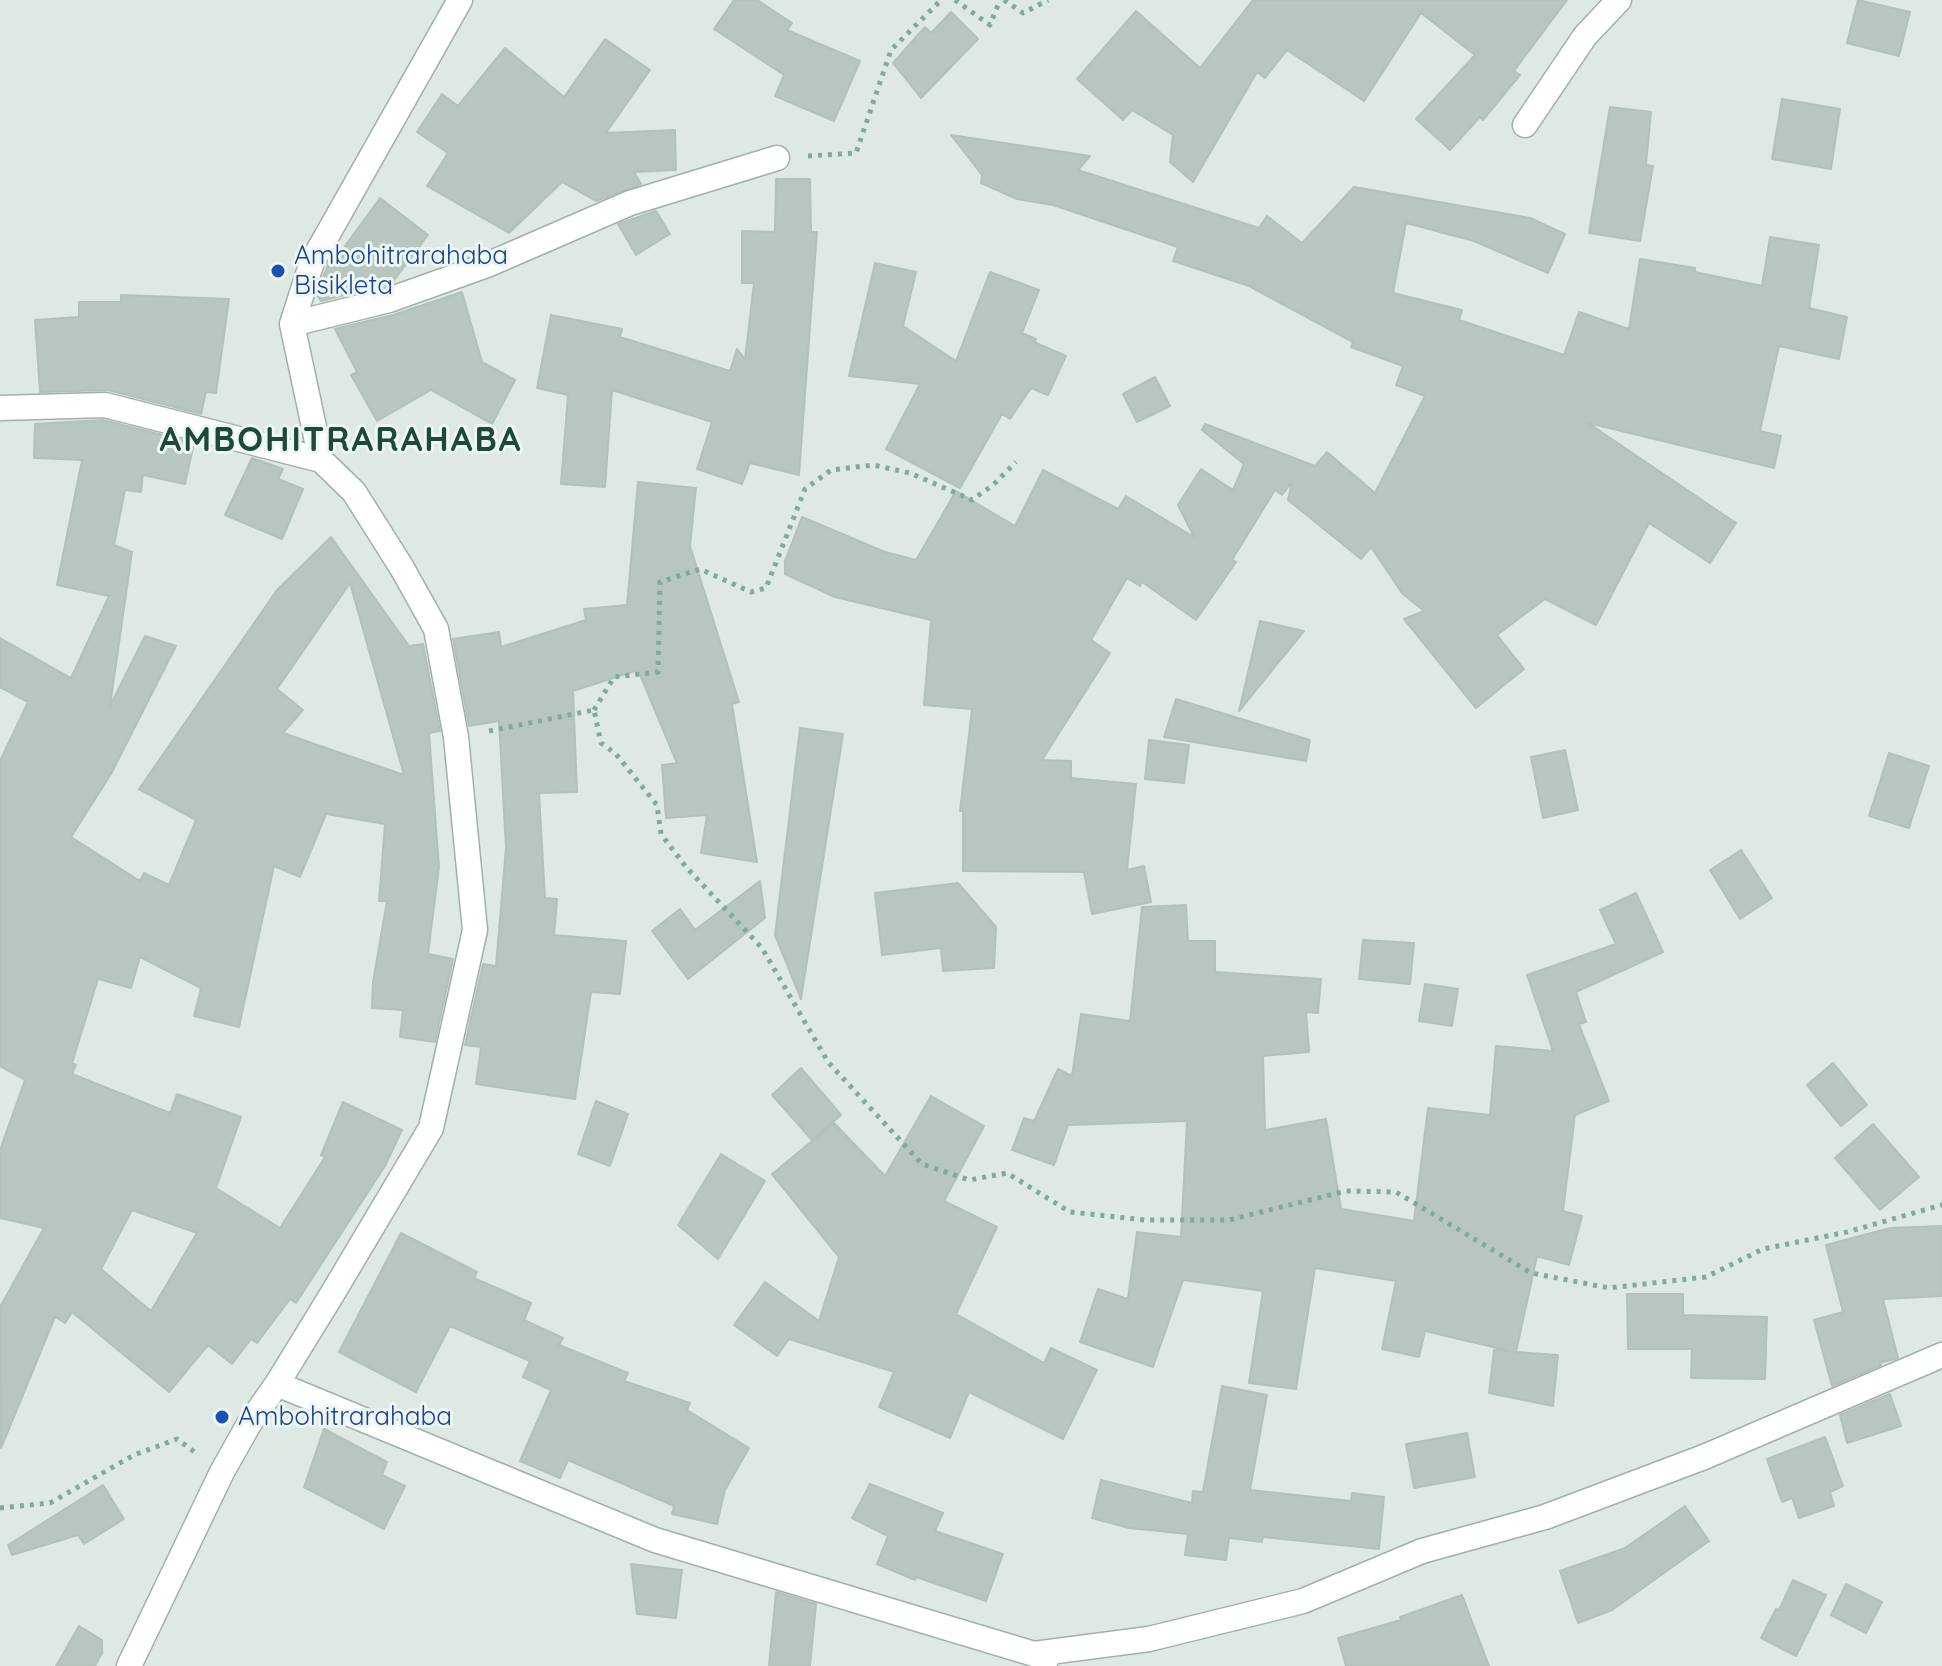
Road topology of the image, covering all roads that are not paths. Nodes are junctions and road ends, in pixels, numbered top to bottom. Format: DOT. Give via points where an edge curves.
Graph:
graph roads {
  1 [pos="460,0"];
  2 [pos="1619,0"];
  3 [pos="1525,125"];
  4 [pos="777,158"];
  5 [pos="292,324"];
  6 [pos="0,408"];
  7 [pos="321,460"];
  8 [pos="1942,1355"];
  9 [pos="277,1384"];
  10 [pos="1034,1654"];
  11 [pos="129,1666"];
  12 [pos="1058,1666"];
  1 -- 5 [label="street" via="312,262"];
  2 -- 3 [label="street" via="1585,36"];
  4 -- 5 [label="street" via="630,203 487,265 389,300"];
  5 -- 7 [label="street"];
  6 -- 7 [label="street" via="105,405"];
  7 -- 9 [label="street" via="354,492 436,629 456,737 475,930 431,1128"];
  8 -- 10 [label="street" via="1704,1457 1545,1517 1422,1551 1303,1601 1149,1639"];
  9 -- 10 [label="street" via="655,1540"];
  9 -- 11 [label="street" via="222,1472"];
  10 -- 12 [label="street"];
}
